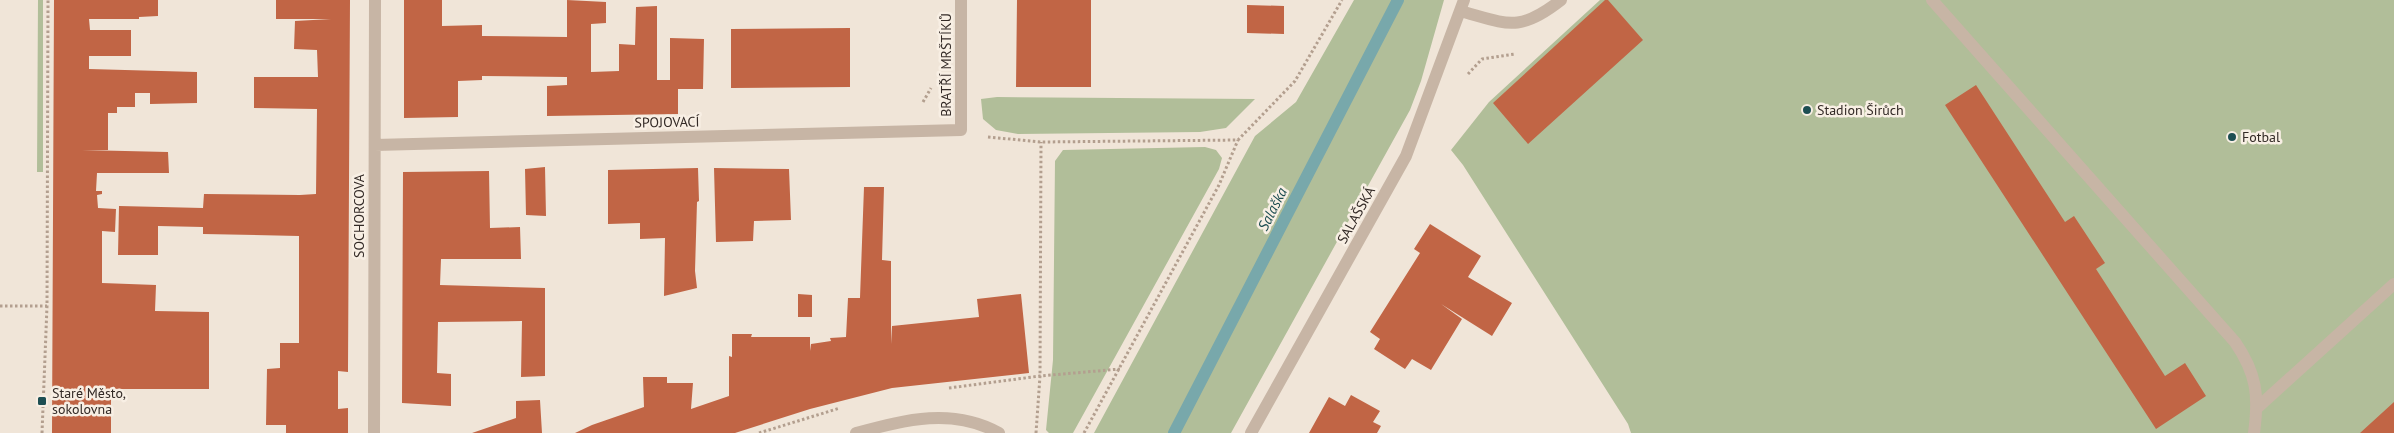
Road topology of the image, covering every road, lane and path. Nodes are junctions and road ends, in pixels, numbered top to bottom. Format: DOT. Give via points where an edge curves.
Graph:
graph roads {
  1 [pos="48,0"];
  2 [pos="375,0"];
  3 [pos="961,0"];
  4 [pos="1342,0"];
  5 [pos="1561,0"];
  6 [pos="1932,0"];
  7 [pos="1462,5"];
  8 [pos="932,86"];
  9 [pos="918,105"];
  10 [pos="961,130"];
  11 [pos="1238,140"];
  12 [pos="1041,142"];
  13 [pos="374,145"];
  14 [pos="2394,284"];
  15 [pos="0,306"];
  16 [pos="48,306"];
  17 [pos="1120,369"];
  18 [pos="1040,376"];
  19 [pos="2257,408"];
  20 [pos="42,433"];
  21 [pos="374,433"];
  22 [pos="856,433"];
  23 [pos="999,433"];
  24 [pos="1036,433"];
  25 [pos="1084,433"];
  26 [pos="1251,433"];
  27 [pos="2254,433"];
  1 -- 16 [label="path"];
  2 -- 13 [label="street, SOCHORCOVA"];
  3 -- 10 [label="street, BRATŘÍ MRŠTÍKŮ"];
  4 -- 11 [label="path" via="1295,81"];
  5 -- 7 [label="street" via="1528,22 1514,23 1496,20"];
  6 -- 19 [label="street" via="2225,328 2248,361 2256,384"];
  7 -- 26 [label="street, SALAŠSKÁ" via="1406,156"];
  8 -- 9 [label="path" via="925,101"];
  10 -- 12 [label="path" via="998,139"];
  10 -- 13 [label="street, SPOJOVACÍ"];
  11 -- 12 [label="path"];
  11 -- 17 [label="path" via="1219,185"];
  12 -- 18 [label="path"];
  13 -- 21 [label="street, SOCHORCOVA"];
  14 -- 19 [label="street"];
  15 -- 16 [label="path"];
  16 -- 20 [label="path"];
  17 -- 18 [label="path"];
  17 -- 25 [label="path"];
  18 -- 24 [label="path"];
  19 -- 27 [label="street"];
  22 -- 23 [label="street" via="929,417 977,422"];
}
